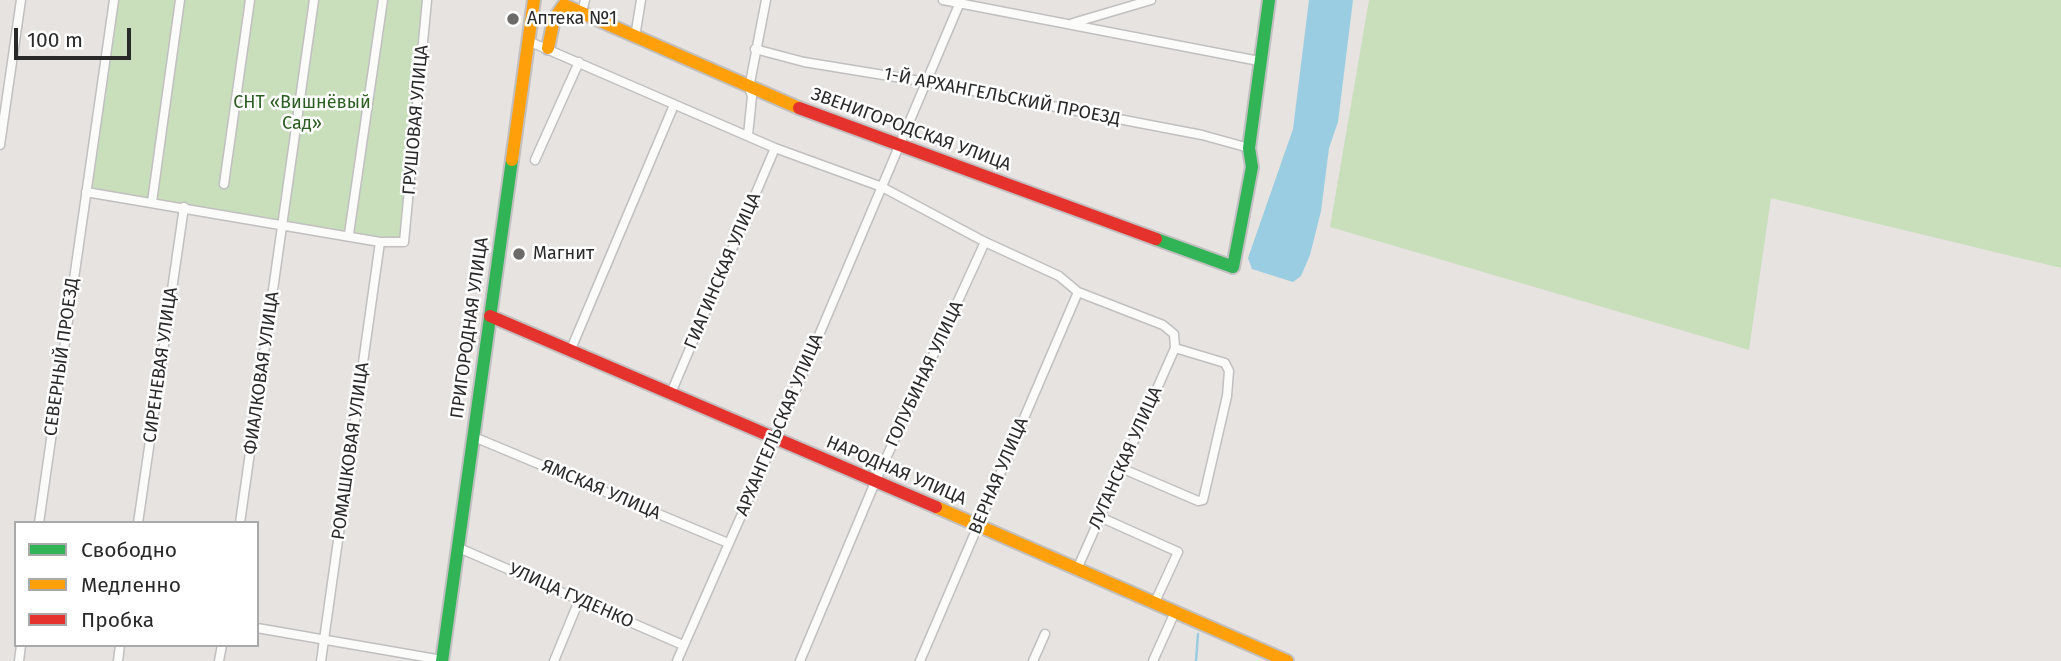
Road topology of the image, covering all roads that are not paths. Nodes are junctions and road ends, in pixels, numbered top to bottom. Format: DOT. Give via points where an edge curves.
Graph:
graph roads {
  1 [pos="21,0"];
  2 [pos="114,0"];
  3 [pos="180,0"];
  4 [pos="250,0"];
  5 [pos="314,0"];
  6 [pos="383,0"];
  7 [pos="428,0"];
  8 [pos="534,0"];
  9 [pos="642,0"];
  10 [pos="766,0"];
  11 [pos="943,0"];
  12 [pos="1150,0"];
  13 [pos="1269,0"];
  14 [pos="960,1"];
  15 [pos="583,6"];
  16 [pos="1069,24"];
  17 [pos="635,37"];
  18 [pos="528,41"];
  19 [pos="548,48"];
  20 [pos="755,49"];
  21 [pos="1259,61"];
  22 [pos="579,62"];
  23 [pos="926,82"];
  24 [pos="749,88"];
  25 [pos="674,105"];
  26 [pos="748,135"];
  27 [pos="0,145"];
  28 [pos="901,145"];
  29 [pos="775,148"];
  30 [pos="1249,148"];
  31 [pos="535,160"];
  32 [pos="224,184"];
  33 [pos="882,187"];
  34 [pos="86,192"];
  35 [pos="152,202"];
  36 [pos="184,207"];
  37 [pos="283,224"];
  38 [pos="349,234"];
  39 [pos="380,242"];
  40 [pos="985,242"];
  41 [pos="1078,292"];
  42 [pos="490,316"];
  43 [pos="1175,348"];
  44 [pos="571,349"];
  45 [pos="670,393"];
  46 [pos="474,437"];
  47 [pos="775,439"];
  48 [pos="1121,468"];
  49 [pos="876,480"];
  50 [pos="1100,517"];
  51 [pos="39,521"];
  52 [pos="138,521"];
  53 [pos="240,521"];
  54 [pos="979,525"];
  55 [pos="728,543"];
  56 [pos="459,548"];
  57 [pos="1079,568"];
  58 [pos="580,598"];
  59 [pos="1155,602"];
  60 [pos="1175,612"];
  61 [pos="259,628"];
  62 [pos="1045,634"];
  63 [pos="324,640"];
  64 [pos="683,645"];
  65 [pos="679,660"];
  66 [pos="321,661"];
  67 [pos="442,661"];
  68 [pos="554,661"];
  69 [pos="800,661"];
  70 [pos="920,661"];
  71 [pos="1032,661"];
  72 [pos="1153,661"];
  73 [pos="1287,661"];
  1 -- 27 [label="street"];
  2 -- 34 [label="street, СЕВЕРНЫЙ ПРОЕЗД"];
  3 -- 35 [label="street"];
  4 -- 32 [label="street"];
  5 -- 37 [label="street, ФИАЛКОВАЯ УЛИЦА"];
  6 -- 38 [label="street"];
  7 -- 39 [label="street, ГРУШОВАЯ УЛИЦА" via="405,240"];
  8 -- 18 [label="street, ПРИГОРОДНАЯ УЛИЦА"];
  9 -- 17 [label="street"];
  10 -- 20 [label="street"];
  11 -- 14 [label="street"];
  12 -- 16 [label="street"];
  13 -- 21 [label="street"];
  14 -- 16 [label="street"];
  14 -- 23 [label="street"];
  15 -- 17 [label="street, ЗВЕНИГОРОДСКАЯ УЛИЦА"];
  15 -- 19 [label="street" via="564,5 554,19"];
  16 -- 21 [label="street"];
  17 -- 24 [label="street, ЗВЕНИГОРОДСКАЯ УЛИЦА"];
  18 -- 19 [label="street"];
  18 -- 42 [label="street, ПРИГОРОДНАЯ УЛИЦА"];
  19 -- 22 [label="street"];
  20 -- 23 [label="street, 1-Й АРХАНГЕЛЬСКИЙ ПРОЕЗД"];
  20 -- 24 [label="street"];
  21 -- 30 [label="street"];
  22 -- 25 [label="street"];
  22 -- 31 [label="street"];
  23 -- 28 [label="street"];
  23 -- 30 [label="street, 1-Й АРХАНГЕЛЬСКИЙ ПРОЕЗД"];
  24 -- 26 [label="street"];
  24 -- 28 [label="street, ЗВЕНИГОРОДСКАЯ УЛИЦА"];
  25 -- 26 [label="street"];
  25 -- 44 [label="street"];
  26 -- 29 [label="street"];
  28 -- 30 [label="street, ЗВЕНИГОРОДСКАЯ УЛИЦА" via="1233,267 1252,167"];
  28 -- 33 [label="street, АРХАНГЕЛЬСКАЯ УЛИЦА"];
  29 -- 33 [label="street"];
  29 -- 45 [label="street, ГИАГИНСКАЯ УЛИЦА"];
  33 -- 40 [label="street"];
  33 -- 47 [label="street, АРХАНГЕЛЬСКАЯ УЛИЦА"];
  34 -- 35 [label="street"];
  34 -- 51 [label="street, СЕВЕРНЫЙ ПРОЕЗД"];
  35 -- 36 [label="street"];
  36 -- 37 [label="street"];
  36 -- 52 [label="street, СИРЕНЕВАЯ УЛИЦА"];
  37 -- 38 [label="street"];
  37 -- 53 [label="street, ФИАЛКОВАЯ УЛИЦА"];
  38 -- 39 [label="street"];
  39 -- 63 [label="street, РОМАШКОВАЯ УЛИЦА"];
  40 -- 41 [label="street" via="1059,276"];
  40 -- 49 [label="street, ГОЛУБИНАЯ УЛИЦА"];
  41 -- 43 [label="street" via="1163,325 1174,334"];
  41 -- 54 [label="street, ВЕРНАЯ УЛИЦА"];
  42 -- 44 [label="street, НАРОДНАЯ УЛИЦА"];
  42 -- 46 [label="street, ПРИГОРОДНАЯ УЛИЦА"];
  43 -- 48 [label="street, ЛУГАНСКАЯ УЛИЦА"];
  43 -- 48 [label="street" via="1225,363 1229,371 1203,500"];
  44 -- 45 [label="street, НАРОДНАЯ УЛИЦА"];
  45 -- 47 [label="street, НАРОДНАЯ УЛИЦА"];
  46 -- 55 [label="street, ЯМСКАЯ УЛИЦА"];
  46 -- 56 [label="street, ПРИГОРОДНАЯ УЛИЦА"];
  47 -- 49 [label="street, НАРОДНАЯ УЛИЦА"];
  47 -- 55 [label="street, АРХАНГЕЛЬСКАЯ УЛИЦА"];
  48 -- 50 [label="street, ЛУГАНСКАЯ УЛИЦА"];
  49 -- 54 [label="street, НАРОДНАЯ УЛИЦА"];
  49 -- 69 [label="street, ГОЛУБИНАЯ УЛИЦА"];
  50 -- 57 [label="street, ЛУГАНСКАЯ УЛИЦА"];
  50 -- 59 [label="street" via="1176,548 1179,556"];
  54 -- 57 [label="street, НАРОДНАЯ УЛИЦА"];
  54 -- 70 [label="street, ВЕРНАЯ УЛИЦА"];
  55 -- 64 [label="street, АРХАНГЕЛЬСКАЯ УЛИЦА"];
  56 -- 58 [label="street, УЛИЦА ГУДЕНКО"];
  56 -- 67 [label="street, ПРИГОРОДНАЯ УЛИЦА"];
  57 -- 59 [label="street, НАРОДНАЯ УЛИЦА"];
  58 -- 64 [label="street, УЛИЦА ГУДЕНКО"];
  58 -- 68 [label="street"];
  59 -- 60 [label="street, НАРОДНАЯ УЛИЦА"];
  60 -- 72 [label="street"];
  60 -- 73 [label="street, НАРОДНАЯ УЛИЦА"];
  61 -- 63 [label="street"];
  62 -- 71 [label="street"];
  63 -- 66 [label="street, РОМАШКОВАЯ УЛИЦА"];
  63 -- 67 [label="street"];
  64 -- 65 [label="street, АРХАНГЕЛЬСКАЯ УЛИЦА"];
}
